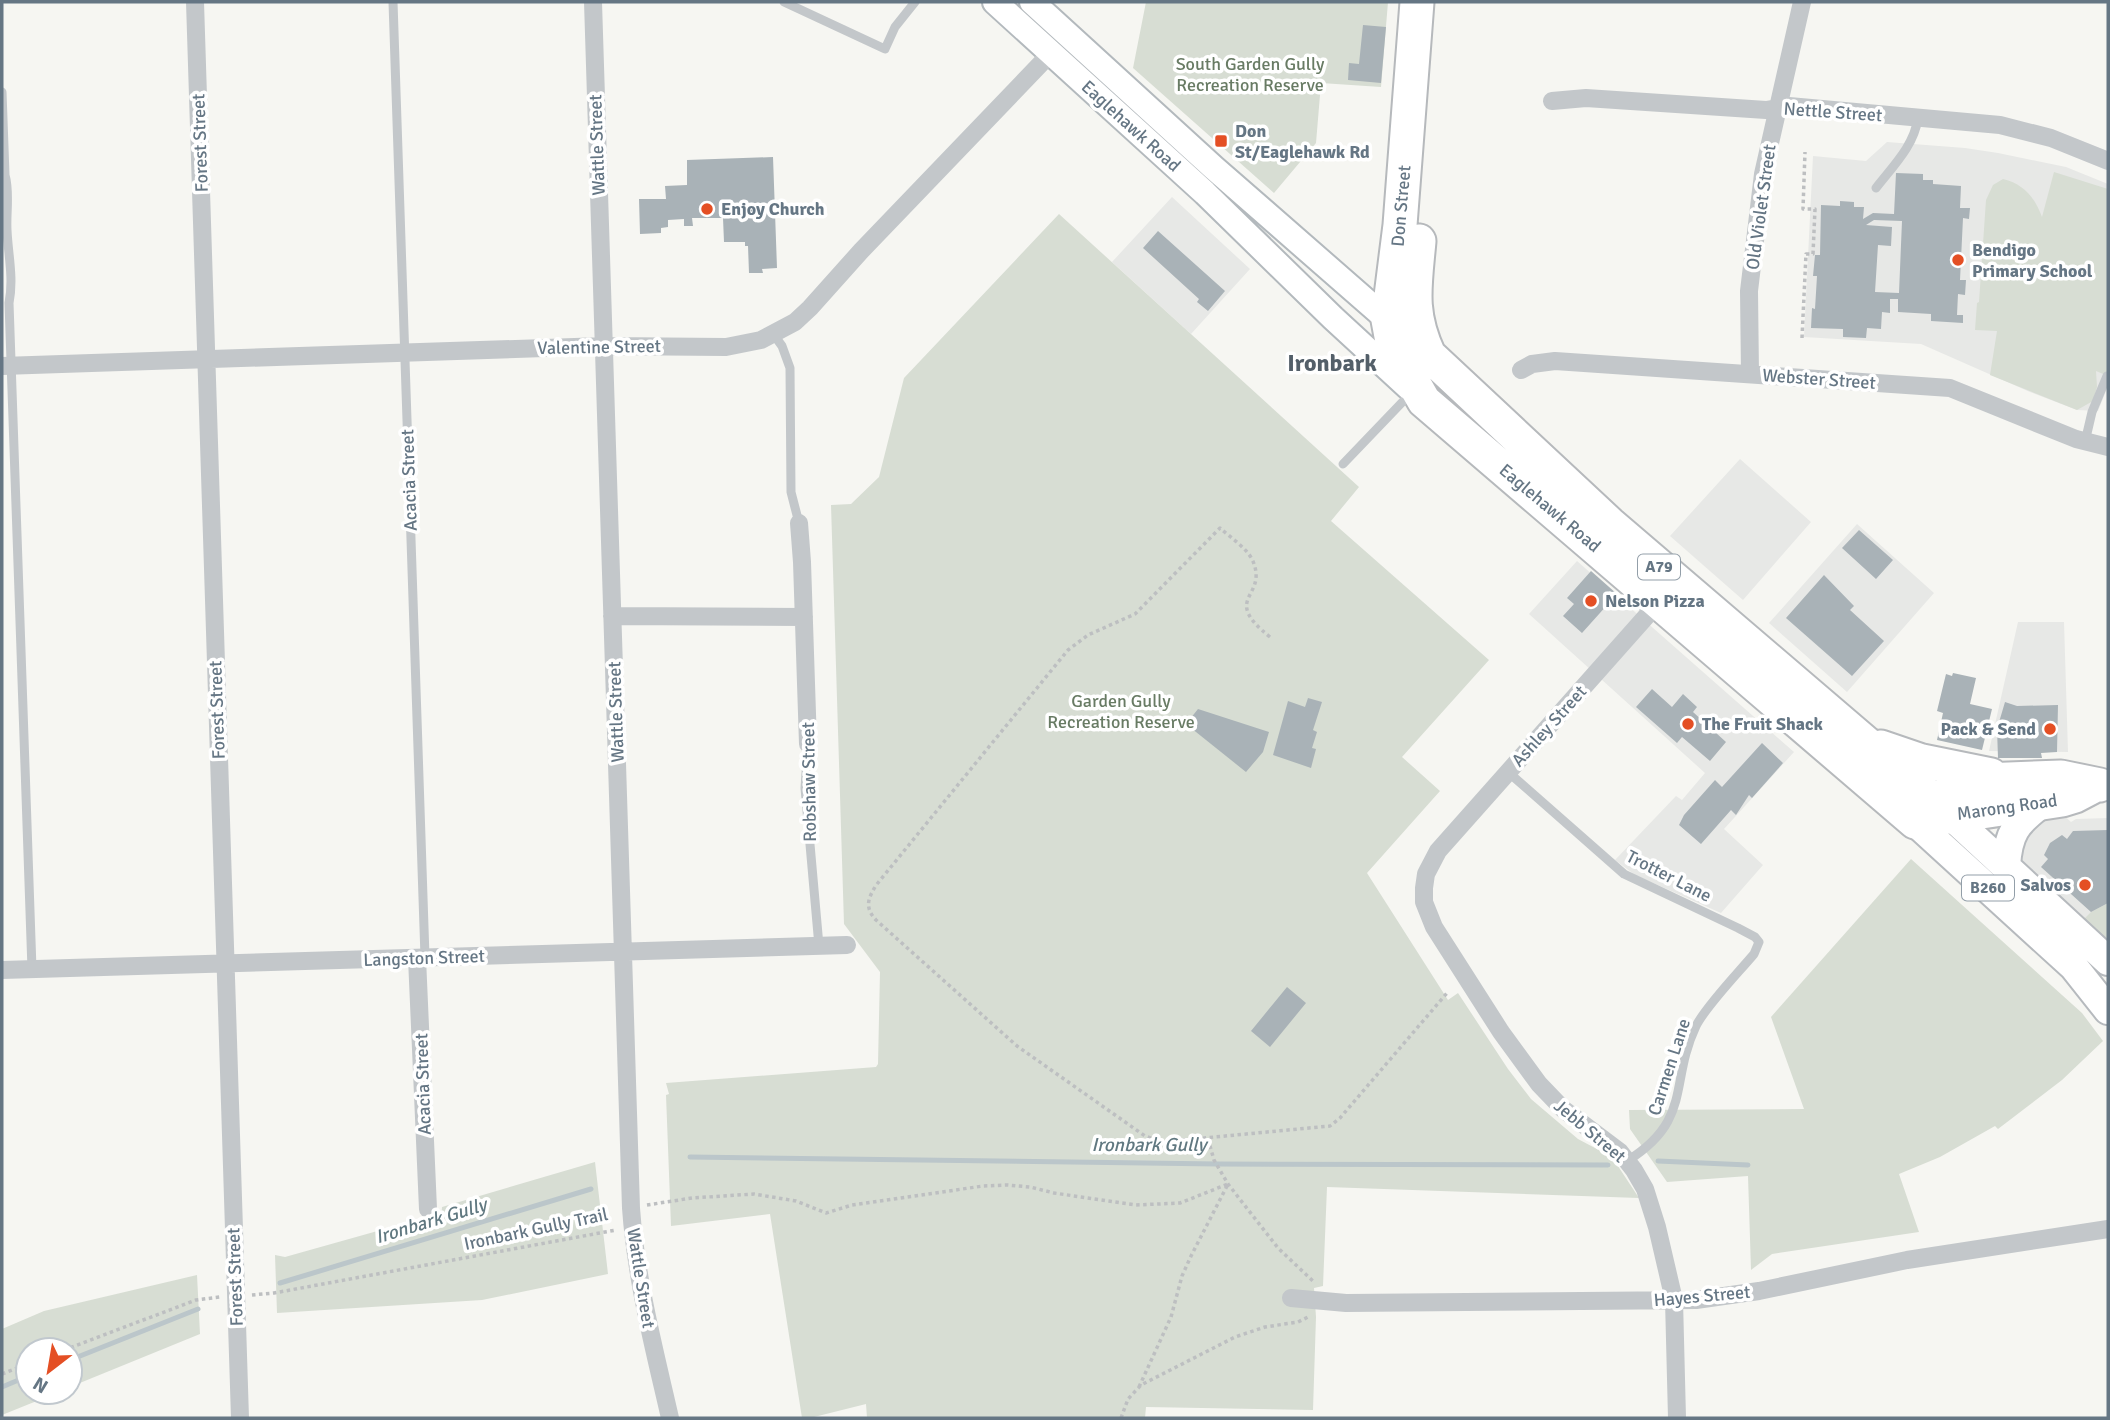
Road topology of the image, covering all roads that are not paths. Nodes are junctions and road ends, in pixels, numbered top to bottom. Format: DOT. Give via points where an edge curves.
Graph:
graph roads {
  1 [pos="195,2"];
  2 [pos="393,2"];
  3 [pos="593,2"];
  4 [pos="784,2"];
  5 [pos="915,2"];
  6 [pos="995,2"];
  7 [pos="1032,2"];
  8 [pos="1417,2"];
  9 [pos="1439,2"];
  10 [pos="1802,2"];
  11 [pos="1068,35"];
  12 [pos="1051,53"];
  13 [pos="2,92"];
  14 [pos="1552,101"];
  15 [pos="1777,107"];
  16 [pos="1918,118"];
  17 [pos="2108,161"];
  18 [pos="1876,188"];
  19 [pos="1328,268"];
  20 [pos="1319,304"];
  21 [pos="1388,320"];
  22 [pos="774,335"];
  23 [pos="604,346"];
  24 [pos="405,352"];
  25 [pos="1429,355"];
  26 [pos="207,358"];
  27 [pos="7,366"];
  28 [pos="1521,370"];
  29 [pos="1750,374"];
  30 [pos="2107,376"];
  31 [pos="1419,396"];
  32 [pos="2085,442"];
  33 [pos="2108,447"];
  34 [pos="1343,464"];
  35 [pos="799,523"];
  36 [pos="1668,592"];
  37 [pos="612,616"];
  38 [pos="804,617"];
  39 [pos="1851,731"];
  40 [pos="808,744"];
  41 [pos="1508,772"];
  42 [pos="2006,778"];
  43 [pos="2102,785"];
  44 [pos="2041,804"];
  45 [pos="1928,814"];
  46 [pos="2006,866"];
  47 [pos="1426,874"];
  48 [pos="1759,942"];
  49 [pos="847,945"];
  50 [pos="819,946"];
  51 [pos="624,951"];
  52 [pos="421,958"];
  53 [pos="2108,961"];
  54 [pos="225,964"];
  55 [pos="32,969"];
  56 [pos="2,970"];
  57 [pos="2108,1010"];
  58 [pos="1627,1161"];
  59 [pos="428,1209"];
  60 [pos="2108,1229"];
  61 [pos="1291,1298"];
  62 [pos="1674,1300"];
  63 [pos="240,1418"];
  64 [pos="670,1418"];
  65 [pos="1677,1418"];
  1 -- 26 [label="street, Forest Street"];
  2 -- 24 [label="lane, Acacia Street"];
  3 -- 23 [label="street, Wattle Street"];
  4 -- 5 [label="lane" via="885,49"];
  6 -- 12 [label="main road, Eaglehawk Road"];
  7 -- 11 [label="main road, Eaglehawk Road"];
  8 -- 21 [label="highway, Don Street / A79"];
  9 -- 25 [label="highway, Don Street / A79" via="1414,297 1416,322"];
  10 -- 15 [label="street, Old Violet Street"];
  11 -- 12 [label="main road, Valentine Street"];
  11 -- 19 [label="main road, Eaglehawk Road"];
  12 -- 20 [label="main road, Eaglehawk Road" via="1205,192"];
  12 -- 22 [label="street, Valentine Street" via="810,309"];
  13 -- 27 [label="lane" via="9,246"];
  14 -- 15 [label="street, Nettle Street" via="1586,98 1766,110"];
  15 -- 16 [label="street, Nettle Street"];
  15 -- 29 [label="street, Old Violet Street" via="1753,250"];
  16 -- 17 [label="street, Nettle Street" via="2000,125"];
  16 -- 18 [label="lane" via="1910,144"];
  19 -- 20 [label="main road" via="1327,292"];
  19 -- 21 [label="main road, Eaglehawk Road"];
  20 -- 31 [label="main road, Eaglehawk Road"];
  21 -- 25 [label="highway, Eaglehawk Road"];
  21 -- 31 [label="highway, Don Street / A79" via="1393,347"];
  22 -- 23 [label="street, Valentine Street" via="726,347"];
  22 -- 35 [label="lane, Robshaw Street" via="790,368 791,492"];
  23 -- 24 [label="street, Valentine Street"];
  23 -- 37 [label="street, Wattle Street"];
  24 -- 26 [label="street, Valentine Street"];
  24 -- 52 [label="lane, Acacia Street"];
  25 -- 36 [label="highway, Eaglehawk Road / A79" via="1610,524"];
  26 -- 27 [label="street, Valentine Street"];
  26 -- 54 [label="street, Forest Street"];
  27 -- 55 [label="lane"];
  28 -- 29 [label="street, Webster Street" via="1555,361"];
  29 -- 32 [label="street, Webster Street" via="1950,388"];
  30 -- 32 [label="lane"];
  31 -- 34 [label="lane"];
  31 -- 36 [label="highway, Eaglehawk Road / A79"];
  32 -- 33 [label="street, Webster Street"];
  35 -- 38 [label="street, Robshaw Street"];
  36 -- 39 [label="highway, Eaglehawk Road / A79"];
  36 -- 41 [label="street, Ashley Street"];
  36 -- 45 [label="highway, Eaglehawk Road / A79"];
  37 -- 38 [label="street"];
  37 -- 51 [label="street, Wattle Street"];
  38 -- 40 [label="street, Robshaw Street"];
  39 -- 42 [label="highway" via="1907,757"];
  39 -- 45 [label="highway, Eaglehawk Road / A79"];
  40 -- 50 [label="lane, Robshaw Street" via="805,788"];
  41 -- 47 [label="street, Ashley Street" via="1438,851"];
  41 -- 48 [label="lane, Trotter Lane" via="1624,874"];
  42 -- 43 [label="highway, Marong Road" via="2060,777"];
  42 -- 45 [label="highway, Marong Road" via="1953,789"];
  43 -- 44 [label="highway, Marong Road"];
  44 -- 45 [label="highway, Marong Road"];
  44 -- 46 [label="main road" via="2012,832"];
  45 -- 46 [label="main road, Eaglehawk Road / B260"];
  45 -- 57 [label="main road, Eaglehawk Road / B260" via="2074,967"];
  46 -- 53 [label="main road, Eaglehawk Road / B260"];
  47 -- 58 [label="street, Jebb Street" via="1427,915 1513,1050 1551,1097"];
  48 -- 58 [label="lane, Carmen Lane" via="1695,1028 1664,1130"];
  49 -- 50 [label="street, Langston Street"];
  50 -- 51 [label="street, Langston Street"];
  51 -- 52 [label="street, Langston Street"];
  51 -- 64 [label="street, Wattle Street" via="635,1255"];
  52 -- 54 [label="street, Langston Street"];
  52 -- 59 [label="street, Acacia Street"];
  54 -- 55 [label="street, Langston Street"];
  54 -- 63 [label="street, Forest Street"];
  55 -- 56 [label="street, Langston Street"];
  58 -- 62 [label="street, Jebb Street" via="1651,1205"];
  60 -- 62 [label="street, Hayes Street" via="1881,1265 1739,1295"];
  61 -- 62 [label="street, Hayes Street" via="1326,1303"];
  62 -- 65 [label="street, Jebb Street"];
}
